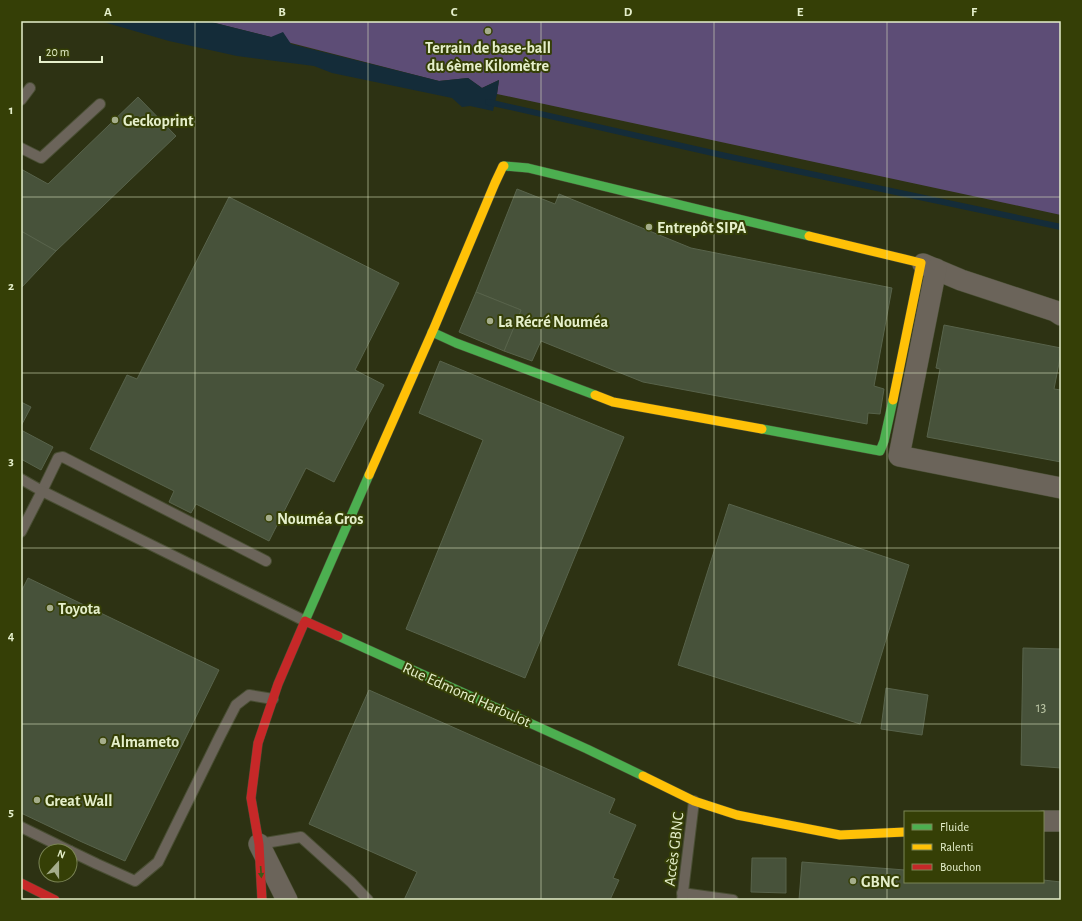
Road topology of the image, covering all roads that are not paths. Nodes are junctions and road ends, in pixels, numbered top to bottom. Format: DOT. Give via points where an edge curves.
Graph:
graph roads {
  1 [pos="30,88"];
  2 [pos="21,100"];
  3 [pos="100,104"];
  4 [pos="21,148"];
  5 [pos="928,266"];
  6 [pos="1061,315"];
  7 [pos="432,332"];
  8 [pos="21,478"];
  9 [pos="1061,488"];
  10 [pos="42,491"];
  11 [pos="21,532"];
  12 [pos="266,561"];
  13 [pos="305,621"];
  14 [pos="273,699"];
  15 [pos="694,801"];
  16 [pos="1044,821"];
  17 [pos="1061,821"];
  18 [pos="21,827"];
  19 [pos="904,832"];
  20 [pos="54,843"];
  21 [pos="259,844"];
  22 [pos="78,855"];
  23 [pos="21,883"];
  24 [pos="682,896"];
  25 [pos="55,900"];
  26 [pos="262,900"];
  27 [pos="287,900"];
  28 [pos="368,900"];
  29 [pos="733,900"];
  1 -- 2 [label="lane"];
  3 -- 4 [label="lane" via="41,158"];
  5 -- 6 [label="street"];
  5 -- 7 [label="street" via="528,168 503,166"];
  5 -- 7 [label="street" via="880,452 613,402"];
  5 -- 9 [label="street" via="900,456"];
  7 -- 13 [label="street"];
  8 -- 10 [label="lane"];
  10 -- 11 [label="lane"];
  10 -- 12 [label="lane" via="58,458 63,457"];
  10 -- 13 [label="lane"];
  13 -- 14 [label="street"];
  13 -- 15 [label="street, Rue Edmond Harbulot" via="587,748"];
  14 -- 21 [label="street" via="258,743 251,798"];
  14 -- 22 [label="lane" via="249,695 236,705 158,862 135,880"];
  15 -- 19 [label="street, Rue Edmond Harbulot" via="737,815 840,835"];
  15 -- 24 [label="lane, Accès GBNC"];
  16 -- 17 [label="street"];
  18 -- 20 [label="lane"];
  21 -- 26 [label="street, one-way"];
  21 -- 27 [label="street"];
  21 -- 28 [label="lane" via="301,837"];
  23 -- 25 [label="street"];
  24 -- 29 [label="lane"];
}
